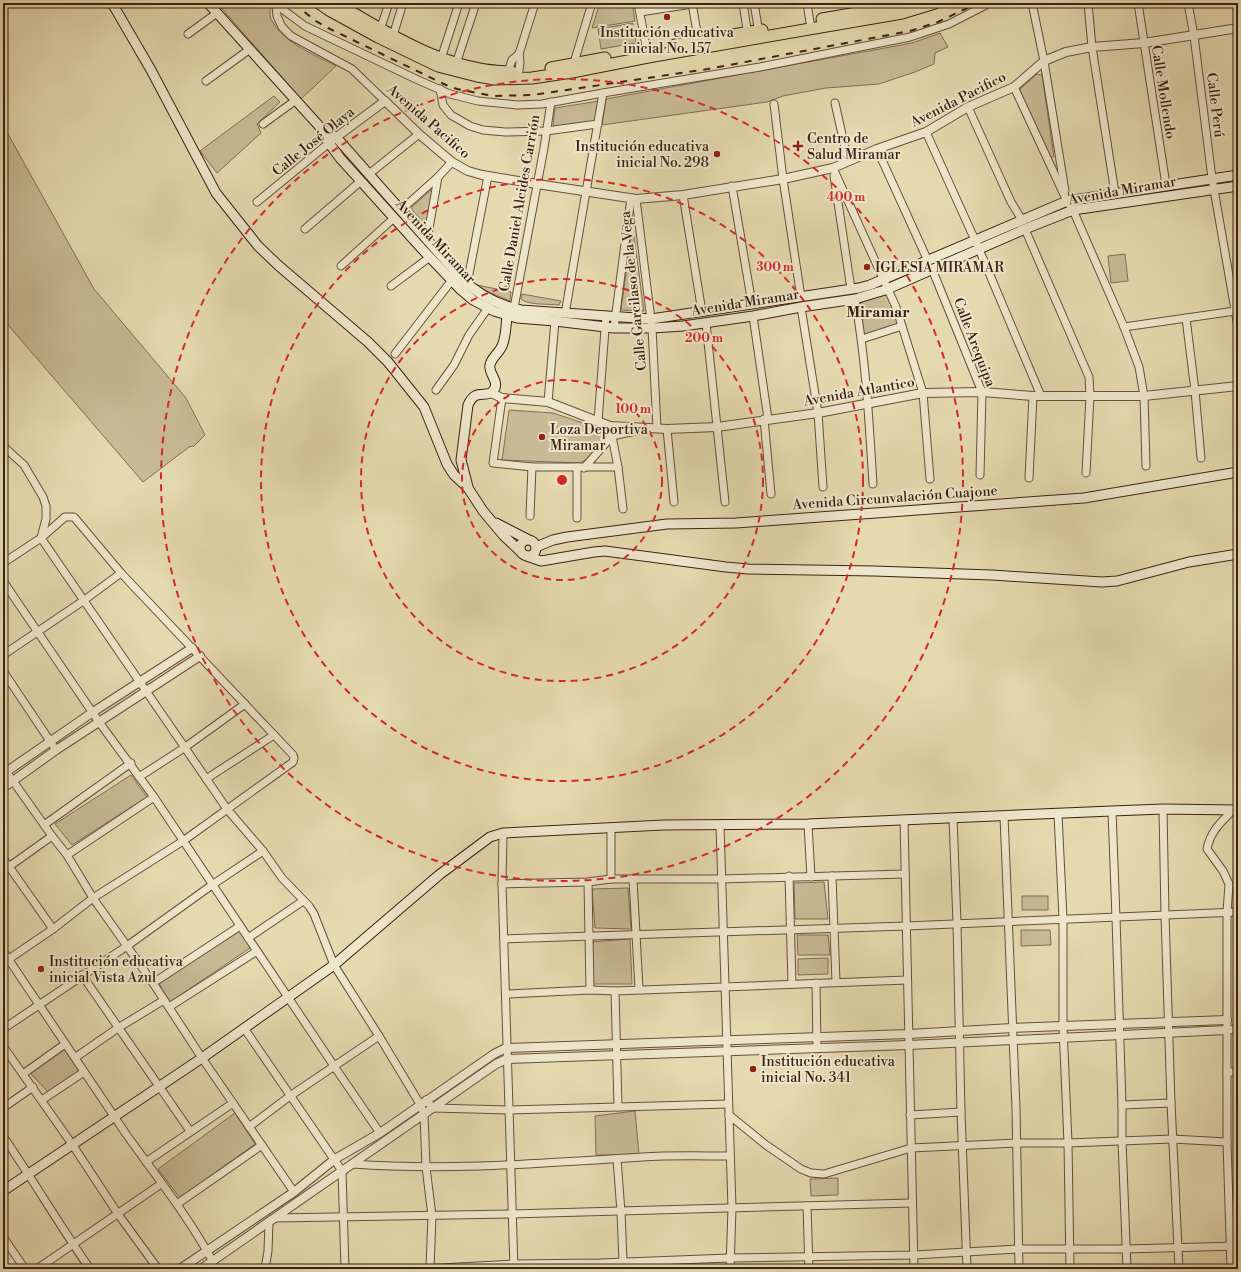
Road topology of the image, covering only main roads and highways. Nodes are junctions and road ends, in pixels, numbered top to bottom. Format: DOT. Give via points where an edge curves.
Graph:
graph roads {
  1 [pos="112,3"];
  2 [pos="208,3"];
  3 [pos="320,3"];
  4 [pos="935,3"];
  5 [pos="916,4"];
  6 [pos="333,5"];
  7 [pos="861,11"];
  8 [pos="320,127"];
  9 [pos="1238,175"];
  10 [pos="1238,186"];
  11 [pos="1024,225"];
  12 [pos="930,265"];
  13 [pos="507,315"];
  14 [pos="652,324"];
  15 [pos="1238,472"];
  16 [pos="468,488"];
  17 [pos="490,519"];
  18 [pos="532,544"];
  19 [pos="1238,554"];
  20 [pos="525,555"];
  21 [pos="550,560"];
  22 [pos="1236,809"];
  23 [pos="3,1191"];
  1 -- 16 [label="main road" via="151,70 216,193 258,246 388,362 424,407 447,464"];
  2 -- 8 [label="main road, Avenida Miramar"];
  3 -- 6 [label="highway"];
  4 -- 5 [label="highway"];
  5 -- 7 [label="highway"];
  6 -- 7 [label="highway" via="379,33 440,62 455,67 513,75 546,69 573,68 810,25"];
  8 -- 13 [label="main road, Avenida Miramar" via="329,143 452,280 467,295 488,308"];
  8 -- 14 [label="main road, Avenida Miramar" via="336,137 467,284 487,298 514,308 610,317"];
  9 -- 11 [label="main road, Avenida Miramar" via="1067,201"];
  10 -- 11 [label="main road, Avenida Miramar" via="1073,210"];
  11 -- 12 [label="main road, Avenida Miramar" via="979,249"];
  11 -- 12 [label="main road, Avenida Miramar" via="974,240"];
  12 -- 14 [label="main road, Avenida Miramar" via="870,286 702,312"];
  12 -- 14 [label="main road, Avenida Miramar" via="888,289 855,300 801,306 706,323"];
  13 -- 14 [label="main road, Avenida Miramar" via="609,328"];
  13 -- 16 [label="main road" via="502,347 490,364 496,386 491,394 476,395 470,398 468,404 461,460"];
  15 -- 18 [label="main road, Avenida Circunvalación Cuajone" via="1084,498 736,523 667,524"];
  16 -- 17 [label="main road"];
  17 -- 18 [label="main road"];
  17 -- 20 [label="main road"];
  18 -- 20 [label="main road, Avenida Circunvalación Cuajone" via="532,555"];
  18 -- 20 [label="main road" via="522,542 520,548"];
  18 -- 21 [label="main road" via="541,556"];
  19 -- 21 [label="main road" via="1188,562 1124,580 1102,582 992,575 748,569 605,551"];
  20 -- 21 [label="main road" via="541,561"];
  22 -- 23 [label="main road" via="1163,809 808,824 664,825 503,833 490,837 439,875 334,966"];
}
